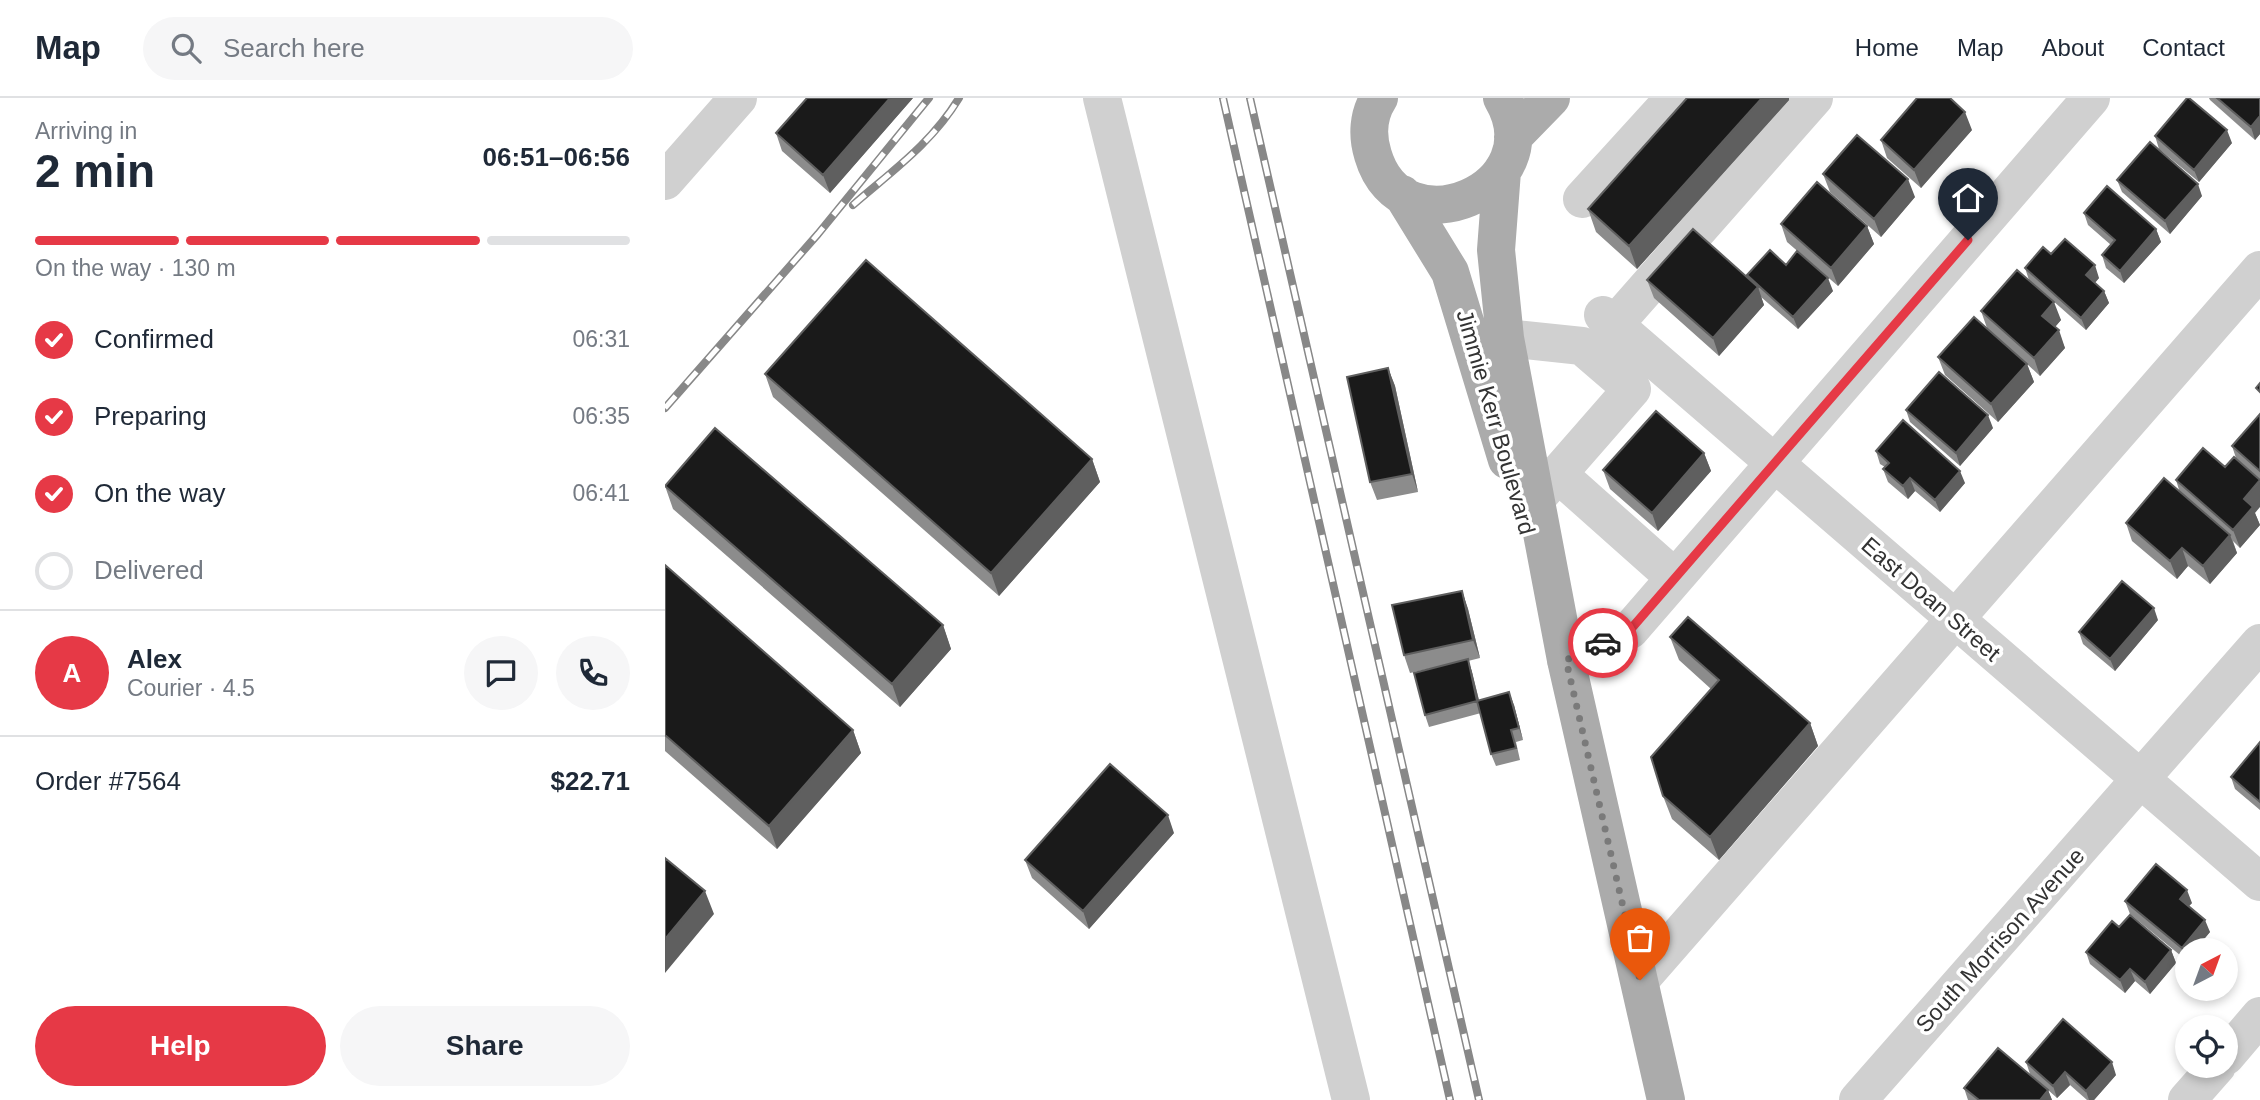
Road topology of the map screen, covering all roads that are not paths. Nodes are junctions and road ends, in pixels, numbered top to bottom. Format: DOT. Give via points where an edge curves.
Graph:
graph roads {
  1 [pos="738,98"];
  2 [pos="1102,98"];
  3 [pos="1502,98"];
  4 [pos="1551,98"];
  5 [pos="1674,98"];
  6 [pos="1814,98"];
  7 [pos="2091,98"];
  8 [pos="1374,106"];
  9 [pos="1507,154"];
  10 [pos="665,181"];
  11 [pos="1402,194"];
  12 [pos="1582,199"];
  13 [pos="2260,270"];
  14 [pos="1505,338"];
  15 [pos="1775,463"];
  16 [pos="1547,486"];
  17 [pos="1675,578"];
  18 [pos="1956,622"];
  19 [pos="2260,643"];
  20 [pos="1566,660"];
  21 [pos="2142,779"];
  22 [pos="2260,882"];
  23 [pos="1640,980"];
  24 [pos="2260,1016"];
  25 [pos="2238,1042"];
  26 [pos="2206,1078"];
  27 [pos="1351,1100"];
  28 [pos="1666,1100"];
  29 [pos="1858,1100"];
  30 [pos="2187,1100"];
  1 -- 10 [label="street"];
  2 -- 27 [label="street"];
  3 -- 9 [label="main road, Jimmie Kerr Boulevard" via="1511,121"];
  4 -- 9 [label="main road"];
  5 -- 12 [label="street"];
  6 -- 15 [label="street, East Doan Street" via="1608,320"];
  7 -- 15 [label="street"];
  8 -- 11 [label="main road, Jimmie Kerr Boulevard" via="1369,142 1375,163 1386,181"];
  9 -- 11 [label="main road" via="1475,197 1457,204 1438,206"];
  9 -- 14 [label="main road, Jimmie Kerr Boulevard" via="1496,250"];
  11 -- 20 [label="main road, Jimmie Kerr Boulevard" via="1450,272"];
  13 -- 18 [label="street"];
  14 -- 16 [label="main road, Jimmie Kerr Boulevard"];
  14 -- 16 [label="street" via="1582,345 1632,389"];
  15 -- 17 [label="street"];
  15 -- 18 [label="street, East Doan Street"];
  16 -- 17 [label="street"];
  16 -- 20 [label="main road, Jimmie Kerr Boulevard"];
  17 -- 20 [label="street" via="1630,630"];
  18 -- 21 [label="street, East Doan Street"];
  18 -- 23 [label="street"];
  19 -- 21 [label="street, South Morrison Avenue"];
  20 -- 23 [label="main road, Jimmie Kerr Boulevard"];
  21 -- 22 [label="street, East Doan Street"];
  21 -- 29 [label="street, South Morrison Avenue"];
  23 -- 28 [label="main road, Jimmie Kerr Boulevard"];
  24 -- 25 [label="street"];
  26 -- 30 [label="street"];
}
